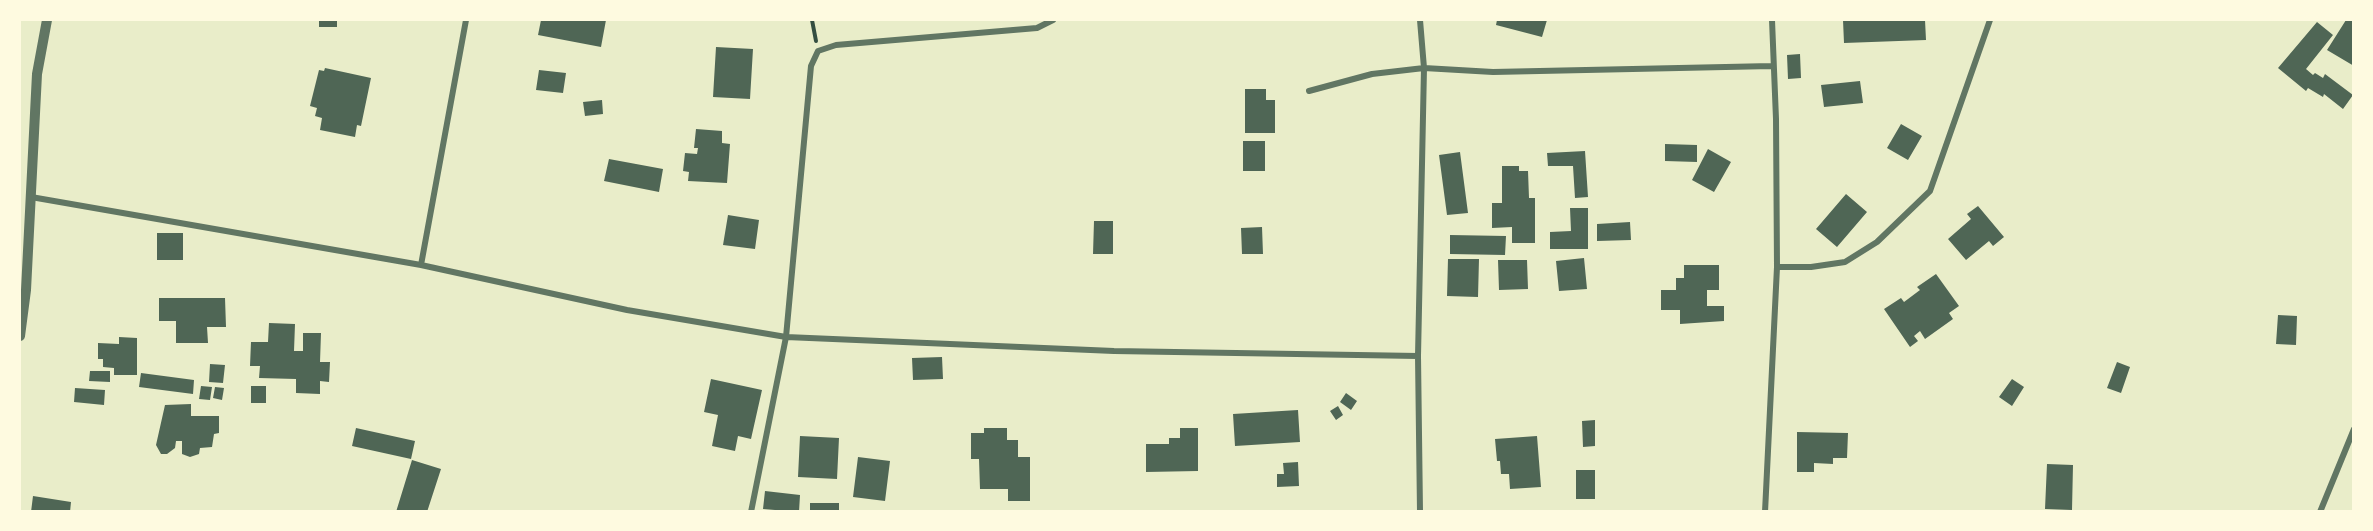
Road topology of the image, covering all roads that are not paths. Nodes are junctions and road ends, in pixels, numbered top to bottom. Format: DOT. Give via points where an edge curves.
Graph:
graph roads {
  1 [pos="47,20"];
  2 [pos="466,20"];
  3 [pos="1053,20"];
  4 [pos="1419,20"];
  5 [pos="1772,20"];
  6 [pos="1990,20"];
  7 [pos="1772,66"];
  8 [pos="1424,68"];
  9 [pos="1309,91"];
  10 [pos="31,197"];
  11 [pos="421,265"];
  12 [pos="1777,267"];
  13 [pos="23,290"];
  14 [pos="20,336"];
  15 [pos="786,337"];
  16 [pos="1418,356"];
  17 [pos="2354,429"];
  18 [pos="751,512"];
  19 [pos="1420,512"];
  20 [pos="1765,512"];
  21 [pos="2320,512"];
  1 -- 10 [label="street" via="37,74"];
  2 -- 11 [label="street"];
  3 -- 15 [label="street" via="1037,28 836,45 818,51 811,66"];
  4 -- 8 [label="street"];
  5 -- 7 [label="street"];
  6 -- 12 [label="street" via="1930,191 1877,242 1845,262"];
  7 -- 8 [label="street" via="1493,72"];
  7 -- 12 [label="street"];
  8 -- 9 [label="street" via="1372,74"];
  8 -- 16 [label="street"];
  10 -- 11 [label="street"];
  10 -- 13 [label="street"];
  11 -- 15 [label="street" via="627,310"];
  12 -- 20 [label="street"];
  13 -- 14 [label="street"];
  15 -- 16 [label="street" via="1114,351"];
  15 -- 18 [label="street"];
  16 -- 19 [label="street"];
  17 -- 21 [label="street"];
}
